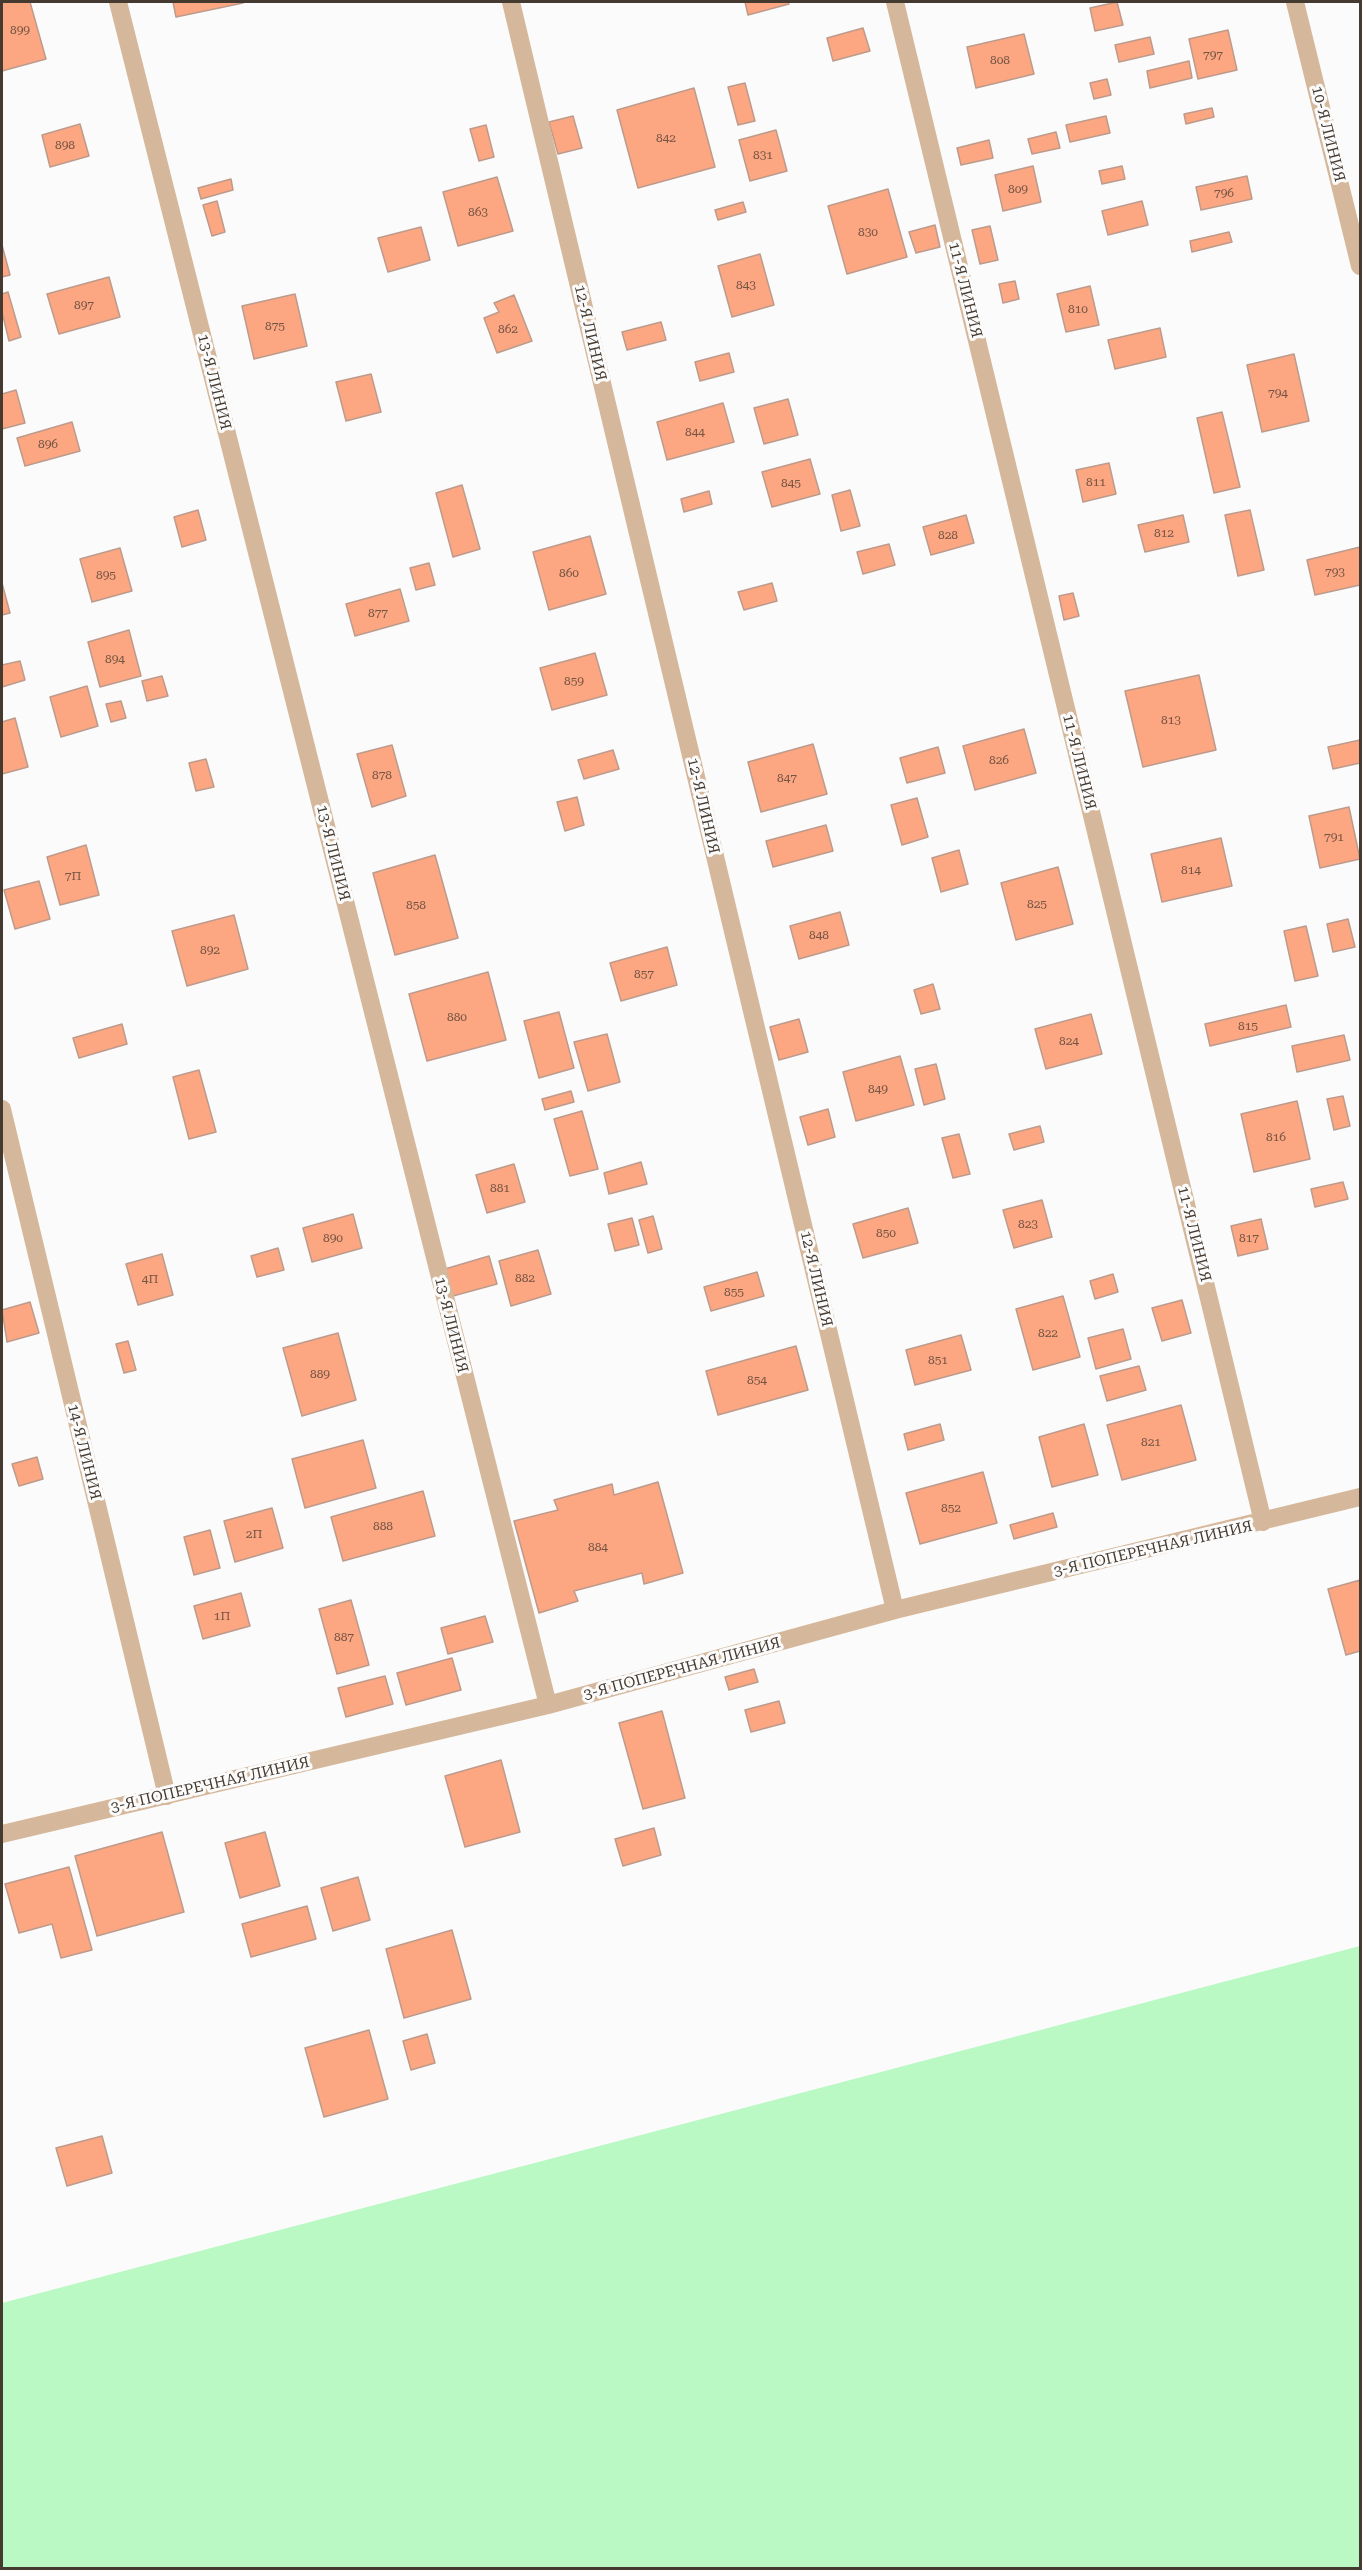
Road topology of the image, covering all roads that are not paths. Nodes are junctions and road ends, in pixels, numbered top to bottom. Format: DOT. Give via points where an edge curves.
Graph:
graph roads {
  1 [pos="118,2"];
  2 [pos="511,2"];
  3 [pos="895,2"];
  4 [pos="1295,2"];
  5 [pos="1360,266"];
  6 [pos="2,1109"];
  7 [pos="1360,1497"];
  8 [pos="1263,1522"];
  9 [pos="895,1610"];
  10 [pos="548,1705"];
  11 [pos="167,1796"];
  12 [pos="2,1834"];
  1 -- 10 [label="street, 13-Я ЛИНИЯ"];
  2 -- 9 [label="street, 12-Я ЛИНИЯ"];
  3 -- 8 [label="street, 11-Я ЛИНИЯ"];
  4 -- 5 [label="street, 10-Я ЛИНИЯ"];
  6 -- 11 [label="street, 14-Я ЛИНИЯ"];
  7 -- 8 [label="street, 3-Я ПОПЕРЕЧНАЯ ЛИНИЯ"];
  8 -- 9 [label="street, 3-Я ПОПЕРЕЧНАЯ ЛИНИЯ"];
  9 -- 10 [label="street, 3-Я ПОПЕРЕЧНАЯ ЛИНИЯ"];
  10 -- 11 [label="street, 3-Я ПОПЕРЕЧНАЯ ЛИНИЯ"];
  11 -- 12 [label="street, 3-Я ПОПЕРЕЧНАЯ ЛИНИЯ"];
}
